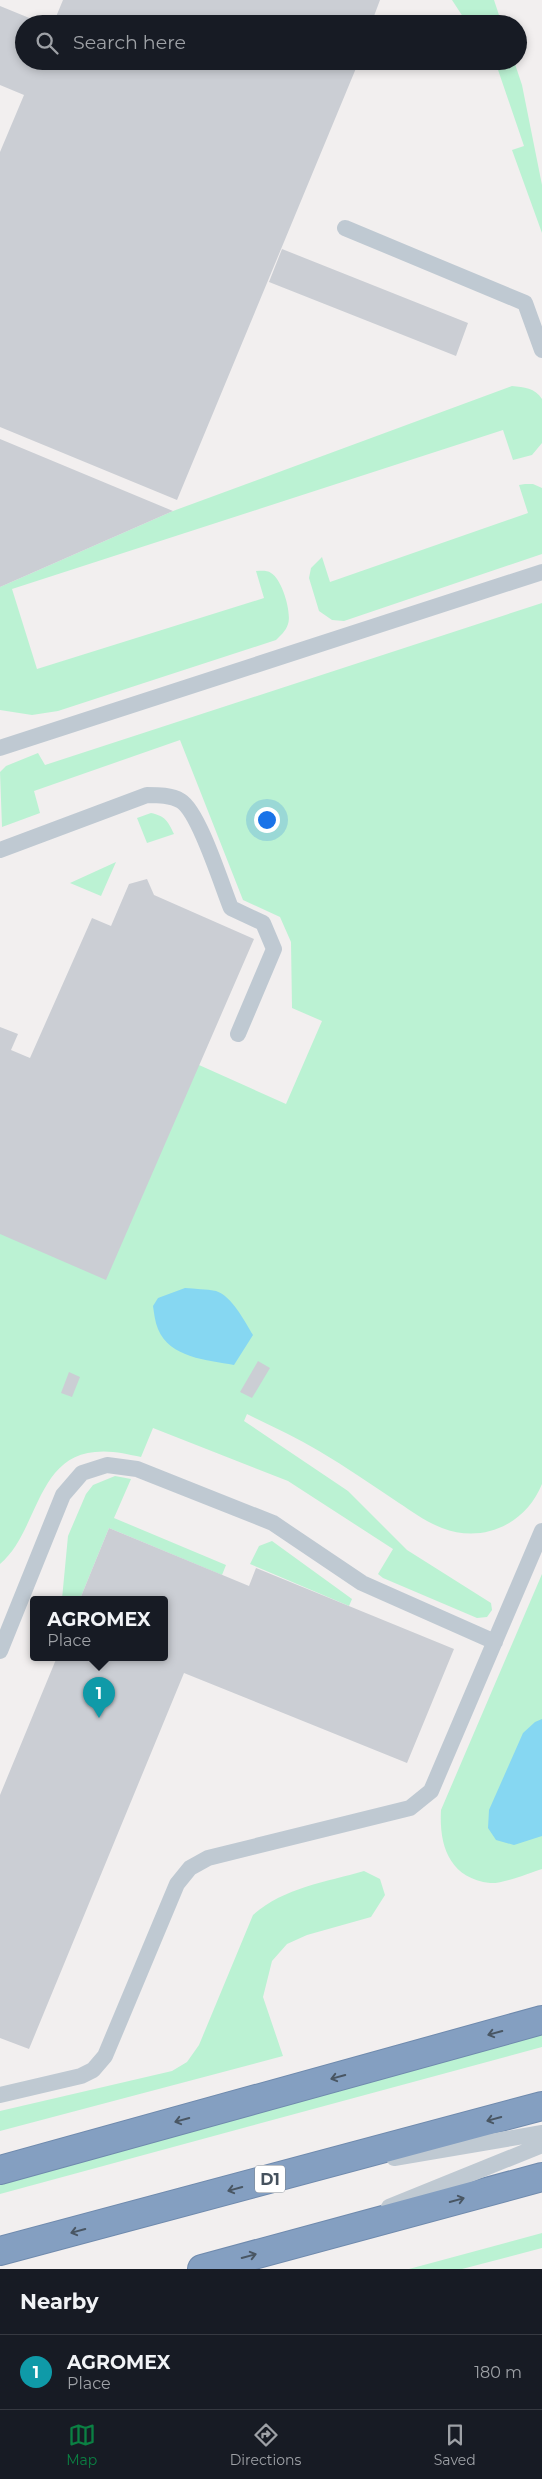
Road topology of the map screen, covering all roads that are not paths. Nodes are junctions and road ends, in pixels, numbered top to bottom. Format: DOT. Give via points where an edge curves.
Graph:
graph roads {
  1 [pos="345,228"];
  2 [pos="542,350"];
  3 [pos="542,572"];
  4 [pos="0,748"];
  5 [pos="0,850"];
  6 [pos="238,1034"];
  7 [pos="542,1531"];
  8 [pos="495,1642"];
  9 [pos="0,1651"];
  10 [pos="542,2020"];
  11 [pos="0,2095"];
  12 [pos="542,2106"];
  13 [pos="542,2133"];
  14 [pos="124,2136"];
  15 [pos="542,2145"];
  16 [pos="0,2157"];
  17 [pos="0,2170"];
  18 [pos="286,2175"];
  19 [pos="542,2177"];
  20 [pos="301,2243"];
  21 [pos="0,2251"];
  22 [pos="202,2269"];
  1 -- 2 [label="lane" via="525,303"];
  3 -- 4 [label="lane"];
  5 -- 6 [label="lane" via="147,796 164,795 181,801 193,814 231,908 263,923 274,949"];
  7 -- 8 [label="lane"];
  8 -- 9 [label="lane" via="362,1583 273,1523 137,1469 107,1465 82,1473 63,1495"];
  8 -- 11 [label="lane" via="431,1791 410,1808 208,1858 190,1868 177,1884 105,2056 94,2070"];
  10 -- 14 [label="highway, one-way"];
  12 -- 18 [label="highway, D1, one-way"];
  13 -- 18 [label="lane, D1"];
  14 -- 16 [label="highway"];
  14 -- 17 [label="highway"];
  15 -- 20 [label="lane"];
  18 -- 21 [label="highway, D1, one-way"];
  20 -- 19 [label="highway, one-way"];
  22 -- 20 [label="highway, one-way"];
}
